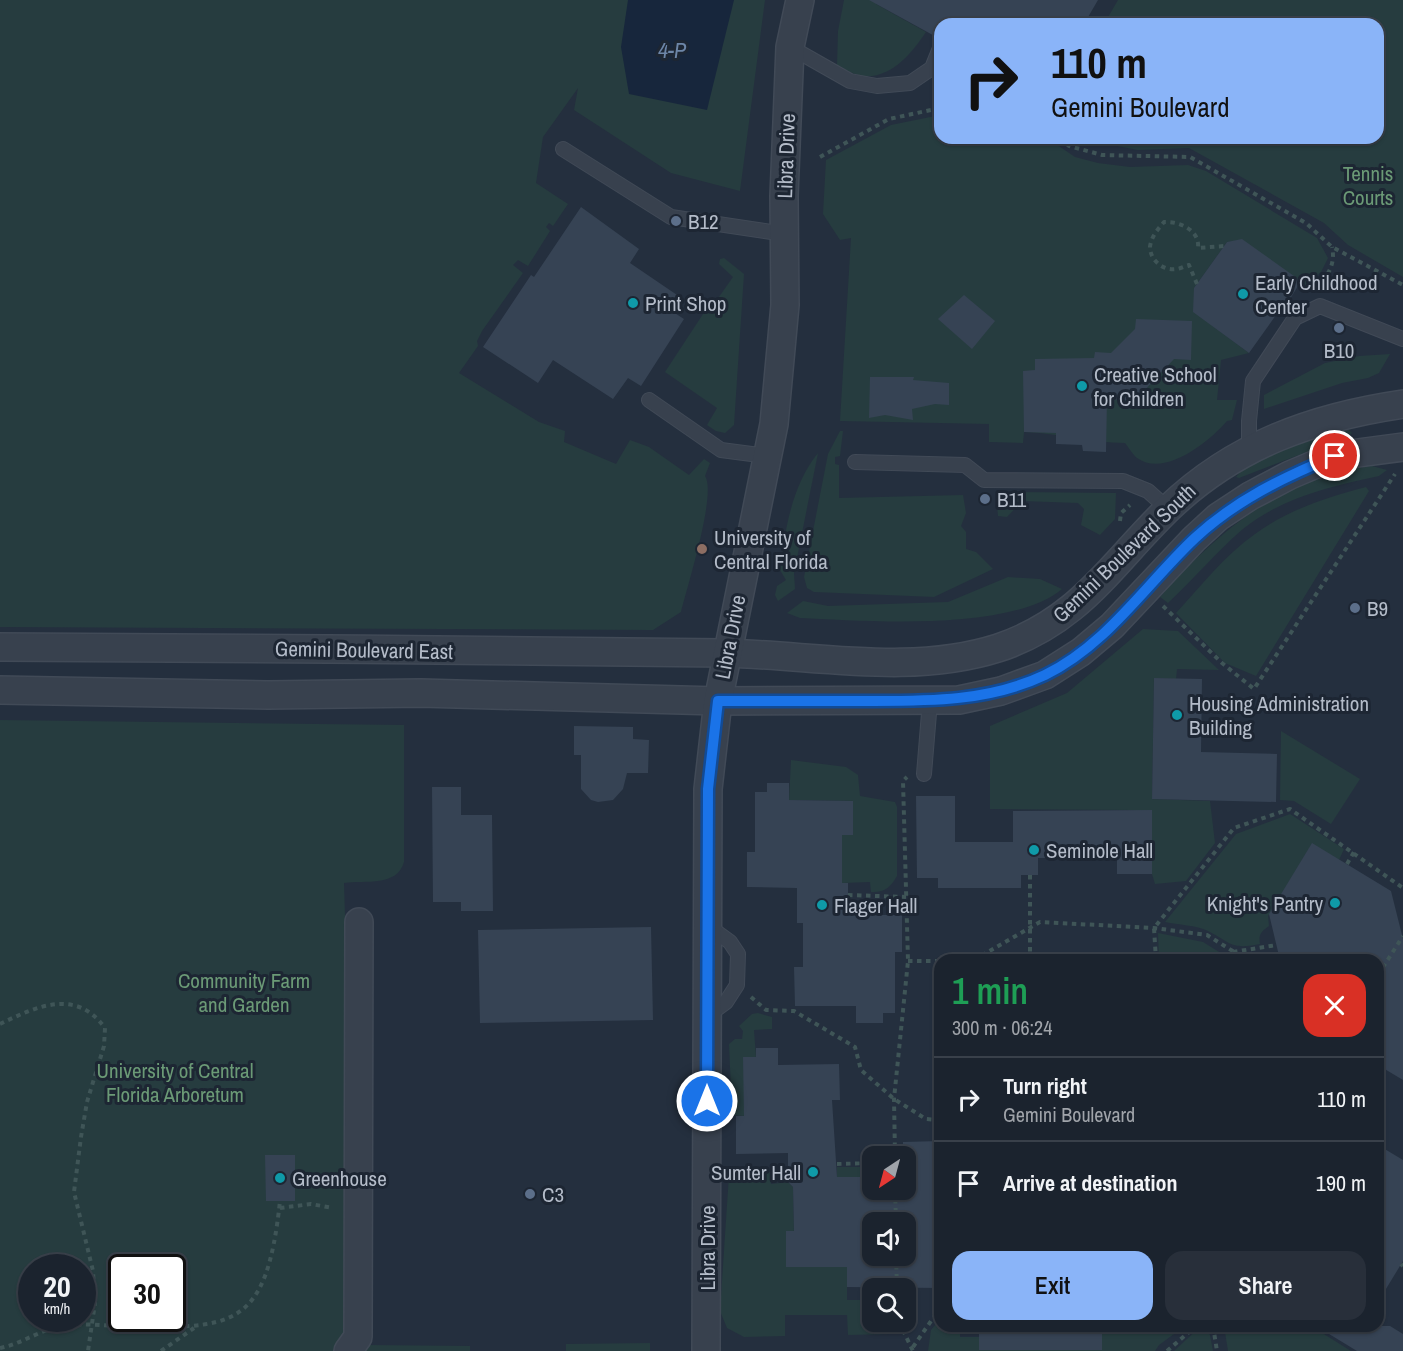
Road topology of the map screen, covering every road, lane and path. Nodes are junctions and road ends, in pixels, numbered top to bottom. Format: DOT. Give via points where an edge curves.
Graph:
graph roads {
  1 [pos="800,0"];
  2 [pos="790,47"];
  3 [pos="934,63"];
  4 [pos="934,109"];
  5 [pos="1067,144"];
  6 [pos="563,149"];
  7 [pos="820,157"];
  8 [pos="785,234"];
  9 [pos="1224,246"];
  10 [pos="1332,247"];
  11 [pos="1197,284"];
  12 [pos="1403,285"];
  13 [pos="1317,290"];
  14 [pos="1403,339"];
  15 [pos="649,400"];
  16 [pos="1403,404"];
  17 [pos="1249,448"];
  18 [pos="767,456"];
  19 [pos="1400,459"];
  20 [pos="855,462"];
  21 [pos="1134,501"];
  22 [pos="1168,508"];
  23 [pos="1118,530"];
  24 [pos="1194,539"];
  25 [pos="1147,589"];
  26 [pos="0,647"];
  27 [pos="727,653"];
  28 [pos="0,690"];
  29 [pos="718,701"];
  30 [pos="930,701"];
  31 [pos="926,757"];
  32 [pos="924,774"];
  33 [pos="1354,852"];
  34 [pos="1347,864"];
  35 [pos="1030,875"];
  36 [pos="1403,888"];
  37 [pos="848,895"];
  38 [pos="906,897"];
  39 [pos="359,922"];
  40 [pos="708,926"];
  41 [pos="1028,928"];
  42 [pos="1154,928"];
  43 [pos="1403,936"];
  44 [pos="1277,945"];
  45 [pos="1233,952"];
  46 [pos="984,954"];
  47 [pos="1030,954"];
  48 [pos="1156,954"];
  49 [pos="1236,954"];
  50 [pos="908,961"];
  51 [pos="934,961"];
  52 [pos="1384,966"];
  53 [pos="737,985"];
  54 [pos="707,1016"];
  55 [pos="0,1024"];
  56 [pos="894,1099"];
  57 [pos="934,1120"];
  58 [pos="895,1146"];
  59 [pos="862,1163"];
  60 [pos="837,1164"];
  61 [pos="280,1201"];
  62 [pos="280,1208"];
  63 [pos="358,1209"];
  64 [pos="89,1254"];
  65 [pos="934,1317"];
  66 [pos="96,1325"];
  67 [pos="195,1327"];
  68 [pos="44,1332"];
  69 [pos="91,1332"];
  70 [pos="904,1332"];
  71 [pos="1189,1332"];
  72 [pos="1214,1332"];
  73 [pos="0,1348"];
  74 [pos="913,1349"];
  75 [pos="88,1351"];
  76 [pos="160,1351"];
  77 [pos="348,1351"];
  78 [pos="706,1351"];
  79 [pos="1167,1351"];
  80 [pos="1217,1351"];
  1 -- 2 [label="street, Libra Drive"];
  2 -- 3 [label="lane" via="850,81 878,86 910,83"];
  2 -- 8 [label="street, Libra Drive"];
  4 -- 7 [label="path" via="889,119"];
  5 -- 10 [label="path" via="1102,155 1190,157 1306,223"];
  6 -- 8 [label="lane" via="671,217"];
  8 -- 18 [label="street, Libra Drive" via="785,305 774,424"];
  9 -- 11 [label="path" via="1198,248 1194,234 1172,221 1164,222 1156,232 1150,248 1153,258 1170,269 1189,265"];
  10 -- 12 [label="path"];
  10 -- 13 [label="path" via="1331,268"];
  14 -- 17 [label="lane" via="1320,306 1295,318 1253,381"];
  15 -- 18 [label="lane" via="721,450"];
  16 -- 17 [label="street, Gemini Boulevard South" via="1319,420"];
  17 -- 22 [label="street, Gemini Boulevard South"];
  18 -- 27 [label="street, Libra Drive"];
  19 -- 24 [label="street, Gemini Boulevard East" via="1335,456 1250,496"];
  19 -- 25 [label="path" via="1254,688 1222,663"];
  20 -- 22 [label="lane" via="964,465 984,480 1123,481 1148,491"];
  21 -- 23 [label="path" via="1121,513"];
  22 -- 24 [label="street"];
  22 -- 27 [label="street, Gemini Boulevard South" via="1072,609 1039,632 998,648 913,663"];
  24 -- 25 [label="street, Gemini Boulevard East"];
  25 -- 30 [label="street, Gemini Boulevard East" via="1081,652 1045,675 1001,691"];
  26 -- 27 [label="street, Gemini Boulevard East"];
  27 -- 29 [label="street, Libra Drive"];
  28 -- 29 [label="street, Gemini Boulevard East" via="268,695 421,693"];
  29 -- 30 [label="street, Gemini Boulevard East"];
  29 -- 40 [label="street, Libra Drive" via="708,789"];
  30 -- 31 [label="lane"];
  31 -- 32 [label="lane"];
  31 -- 38 [label="path" via="903,781"];
  33 -- 34 [label="path"];
  33 -- 36 [label="path"];
  33 -- 42 [label="path" via="1290,809 1234,828"];
  35 -- 41 [label="path"];
  37 -- 38 [label="path"];
  38 -- 50 [label="path"];
  39 -- 63 [label="street"];
  40 -- 53 [label="lane" via="730,942 738,954"];
  40 -- 54 [label="street, Libra Drive"];
  41 -- 42 [label="path" via="1040,922"];
  41 -- 46 [label="path"];
  41 -- 47 [label="path"];
  42 -- 45 [label="path" via="1207,935"];
  42 -- 48 [label="path"];
  43 -- 52 [label="path"];
  44 -- 45 [label="path"];
  45 -- 49 [label="path"];
  50 -- 51 [label="path"];
  50 -- 56 [label="path"];
  53 -- 54 [label="lane" via="726,1002"];
  53 -- 56 [label="path" via="766,1010 794,1011 855,1047 861,1070"];
  54 -- 78 [label="street, Libra Drive"];
  55 -- 64 [label="path" via="41,1006 62,1004 87,1009 105,1028 81,1137 74,1192"];
  56 -- 57 [label="path" via="926,1119"];
  56 -- 58 [label="path"];
  59 -- 60 [label="path"];
  61 -- 62 [label="path"];
  62 -- 63 [label="path" via="311,1204"];
  62 -- 67 [label="path" via="262,1286 242,1311 220,1323"];
  63 -- 77 [label="street" via="358,1337"];
  65 -- 74 [label="path"];
  66 -- 67 [label="path"];
  67 -- 76 [label="path"];
  68 -- 73 [label="path"];
  69 -- 75 [label="path"];
  70 -- 74 [label="path"];
  71 -- 79 [label="path"];
  72 -- 80 [label="path"];
}
